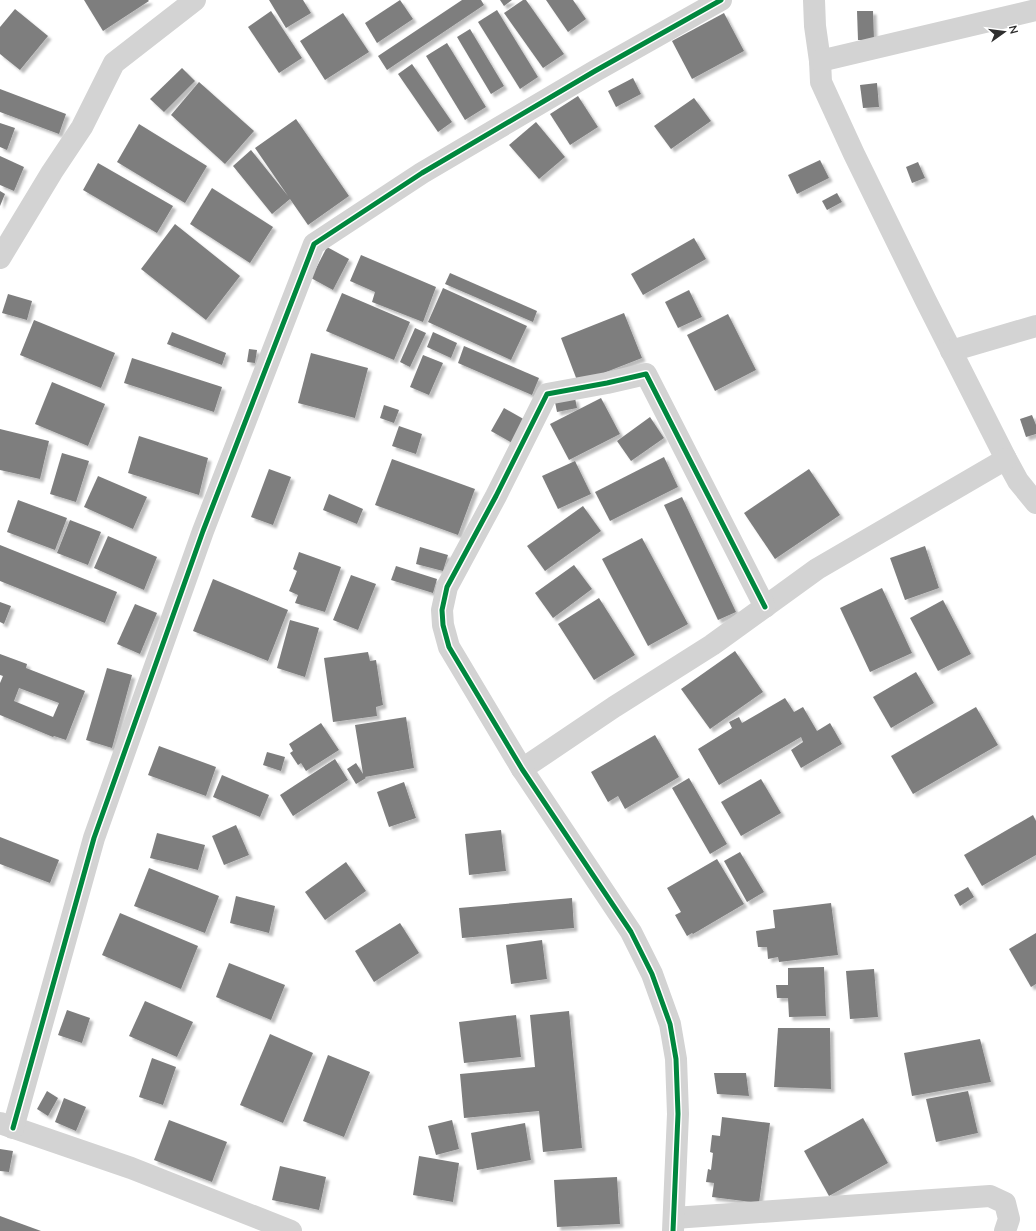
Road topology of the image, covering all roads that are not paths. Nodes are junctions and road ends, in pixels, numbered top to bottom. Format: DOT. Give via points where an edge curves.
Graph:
graph roads {
  1 [pos="195,0"];
  2 [pos="721,0"];
  3 [pos="814,0"];
  4 [pos="1036,10"];
  5 [pos="820,61"];
  6 [pos="0,258"];
  7 [pos="1036,326"];
  8 [pos="951,351"];
  9 [pos="1006,459"];
  10 [pos="1036,502"];
  11 [pos="765,607"];
  12 [pos="522,769"];
  13 [pos="7,1126"];
  14 [pos="673,1225"];
  15 [pos="291,1231"];
  16 [pos="1005,1231"];
  1 -- 6 [label="street" via="114,63 82,127"];
  2 -- 13 [label="street" via="429,169 314,244 203,531 94,838"];
  3 -- 5 [label="street" via="814,26"];
  4 -- 5 [label="street"];
  5 -- 8 [label="street" via="821,82 837,119"];
  7 -- 8 [label="street"];
  8 -- 9 [label="street"];
  9 -- 10 [label="street" via="1018,481"];
  9 -- 11 [label="street" via="816,569"];
  11 -- 12 [label="street" via="712,645"];
  11 -- 12 [label="street" via="646,374 547,394 447,587 442,610 449,647"];
  12 -- 14 [label="street" via="631,932 652,974 670,1024 676,1059 678,1114"];
  13 -- 15 [label="street" via="131,1168"];
  14 -- 16 [label="street" via="990,1196 1005,1204 1009,1219"];
}
